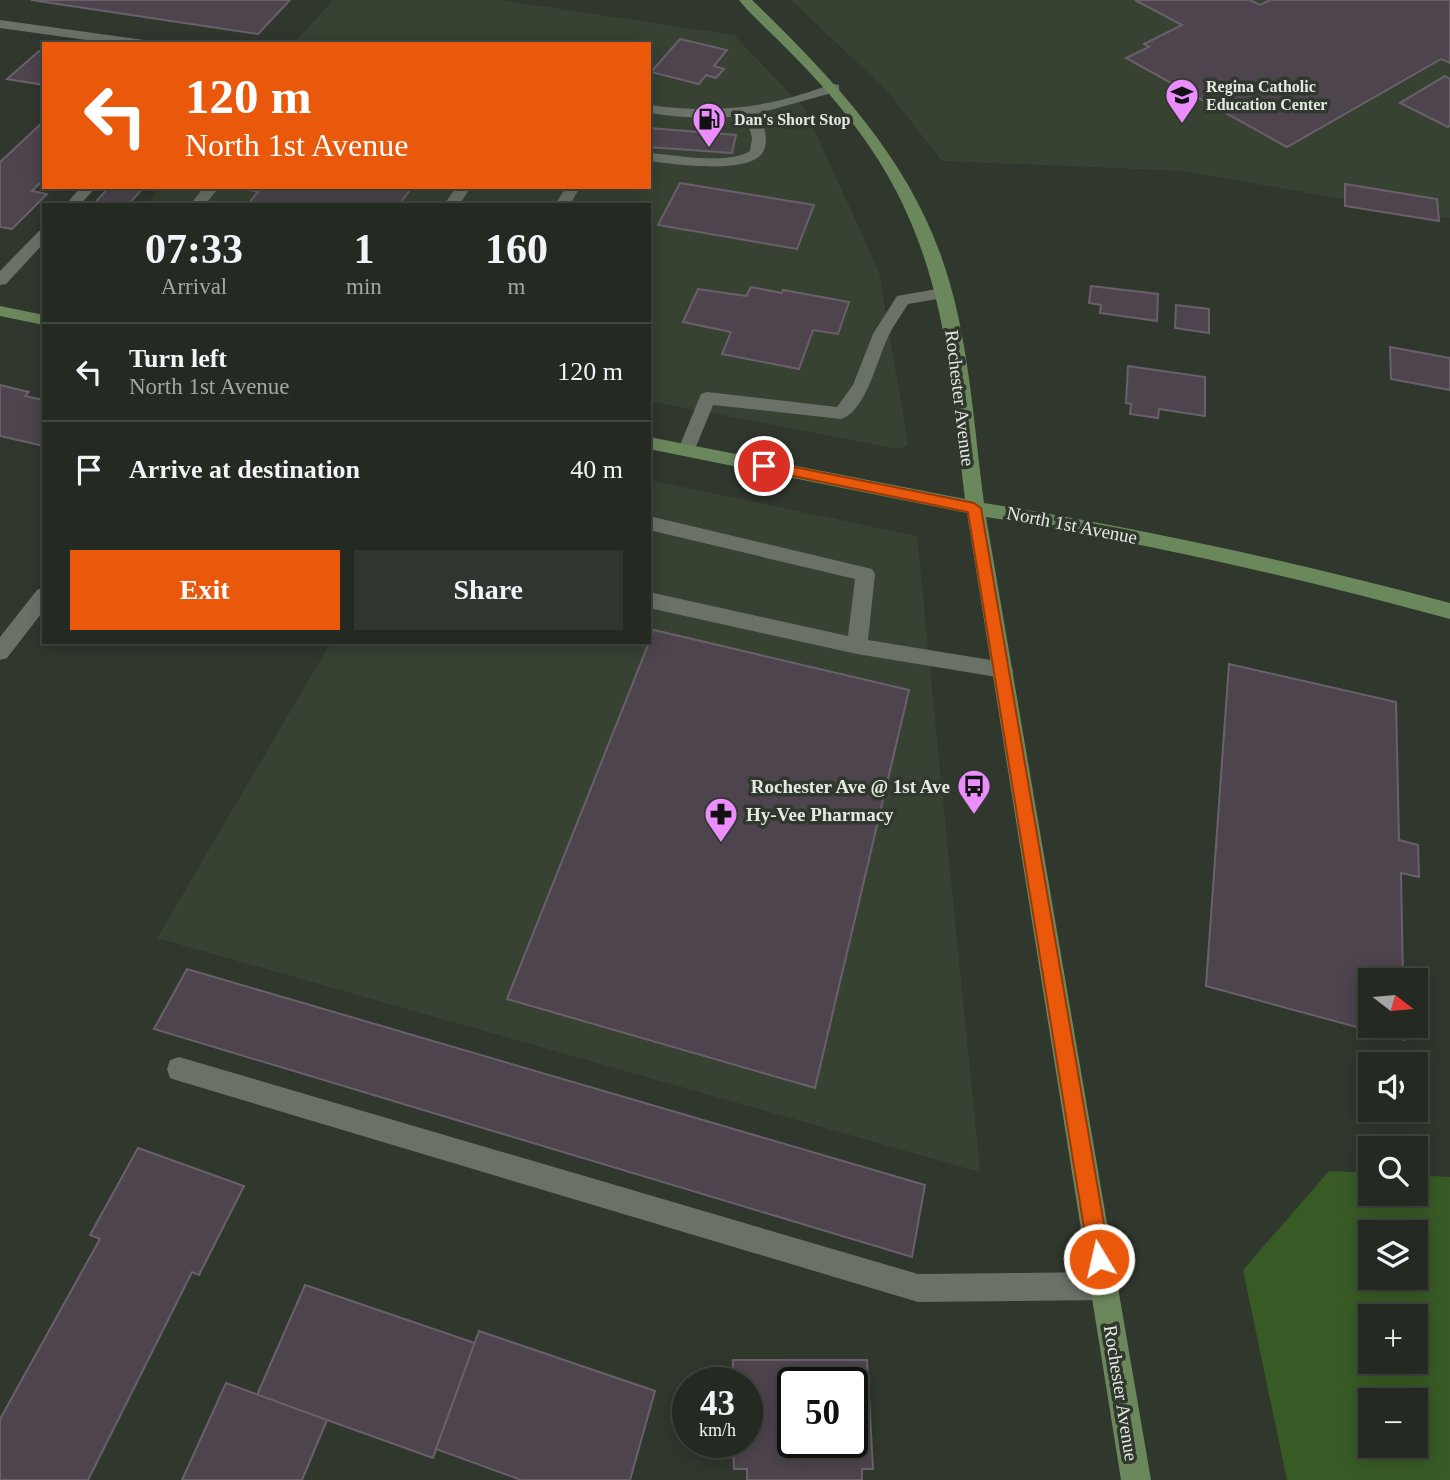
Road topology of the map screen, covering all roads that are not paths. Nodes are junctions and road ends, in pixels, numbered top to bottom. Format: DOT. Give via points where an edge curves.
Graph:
graph roads {
  1 [pos="746,0"];
  2 [pos="0,24"];
  3 [pos="130,42"];
  4 [pos="834,88"];
  5 [pos="651,109"];
  6 [pos="752,111"];
  7 [pos="651,158"];
  8 [pos="87,189"];
  9 [pos="210,189"];
  10 [pos="74,203"];
  11 [pos="199,203"];
  12 [pos="42,236"];
  13 [pos="0,280"];
  14 [pos="943,293"];
  15 [pos="0,311"];
  16 [pos="42,320"];
  17 [pos="651,443"];
  18 [pos="687,450"];
  19 [pos="974,508"];
  20 [pos="651,523"];
  21 [pos="42,598"];
  22 [pos="651,600"];
  23 [pos="1450,611"];
  24 [pos="857,646"];
  25 [pos="0,652"];
  26 [pos="1003,670"];
  27 [pos="178,1069"];
  28 [pos="1104,1286"];
  29 [pos="1136,1480"];
  1 -- 4 [label="main road, Rochester Avenue"];
  2 -- 3 [label="street"];
  4 -- 6 [label="street"];
  4 -- 14 [label="main road, Rochester Avenue" via="885,156 917,215"];
  5 -- 6 [label="street" via="715,114"];
  6 -- 7 [label="street" via="760,142 749,159"];
  8 -- 10 [label="street"];
  9 -- 11 [label="street"];
  12 -- 13 [label="street"];
  14 -- 18 [label="street" via="903,300 881,334 861,387 841,413 706,398"];
  14 -- 19 [label="main road, Rochester Avenue" via="952,328"];
  15 -- 16 [label="main road"];
  17 -- 18 [label="main road, North 1st Avenue"];
  18 -- 19 [label="main road, North 1st Avenue"];
  19 -- 23 [label="main road, North 1st Avenue" via="1091,527"];
  19 -- 26 [label="main road, Rochester Avenue"];
  20 -- 24 [label="street" via="865,574"];
  21 -- 25 [label="street"];
  22 -- 24 [label="street"];
  24 -- 26 [label="street"];
  26 -- 28 [label="main road, Rochester Avenue"];
  27 -- 28 [label="street" via="918,1288"];
  28 -- 29 [label="main road, Rochester Avenue"];
}
